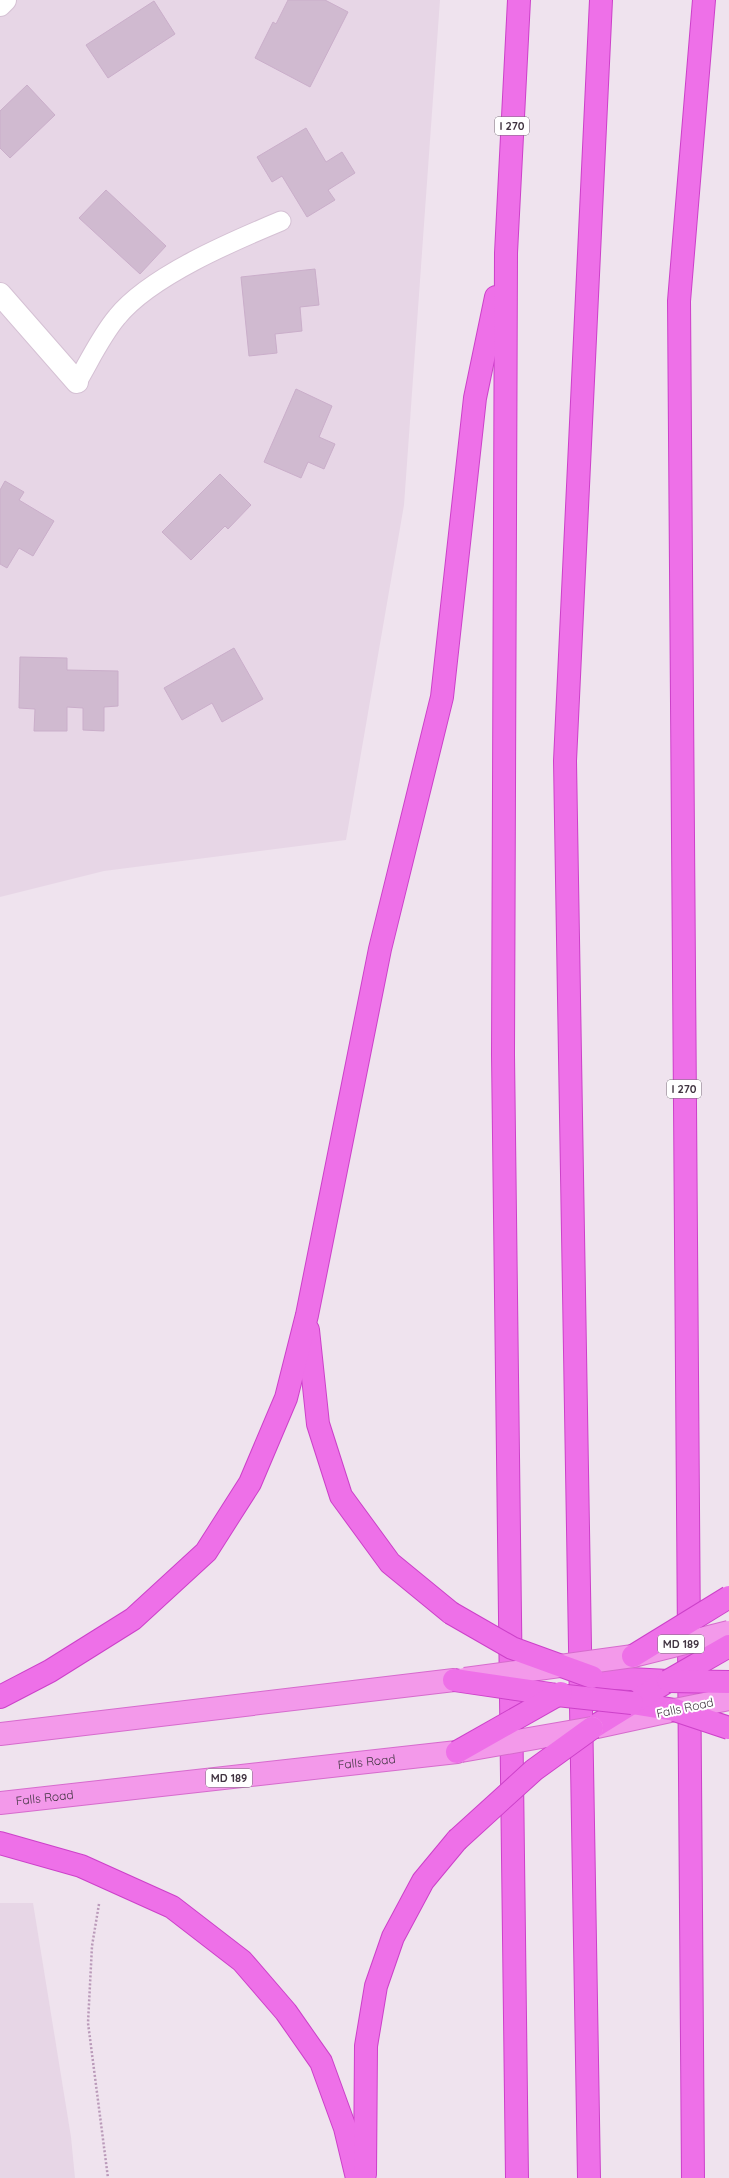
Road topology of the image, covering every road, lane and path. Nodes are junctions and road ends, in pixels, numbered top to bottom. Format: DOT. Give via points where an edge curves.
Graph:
graph roads {
  1 [pos="5,0"];
  2 [pos="519,0"];
  3 [pos="601,0"];
  4 [pos="704,0"];
  5 [pos="0,5"];
  6 [pos="281,221"];
  7 [pos="506,253"];
  8 [pos="0,294"];
  9 [pos="77,382"];
  10 [pos="307,1315"];
  11 [pos="729,1597"];
  12 [pos="729,1632"];
  13 [pos="729,1646"];
  14 [pos="633,1656"];
  15 [pos="561,1666"];
  16 [pos="592,1677"];
  17 [pos="454,1680"];
  18 [pos="668,1681"];
  19 [pos="729,1682"];
  20 [pos="557,1696"];
  21 [pos="0,1697"];
  22 [pos="729,1698"];
  23 [pos="632,1703"];
  24 [pos="675,1710"];
  25 [pos="592,1728"];
  26 [pos="729,1728"];
  27 [pos="0,1734"];
  28 [pos="458,1752"];
  29 [pos="0,1803"];
  30 [pos="0,1843"];
  31 [pos="99,1902"];
  32 [pos="108,2178"];
  33 [pos="357,2178"];
  34 [pos="364,2178"];
  35 [pos="517,2178"];
  36 [pos="589,2178"];
  37 [pos="693,2178"];
  1 -- 5 [label="street"];
  2 -- 7 [label="highway, I 270"];
  3 -- 36 [label="highway" via="565,761"];
  4 -- 37 [label="highway, I 270" via="679,302"];
  6 -- 9 [label="lane" via="240,238 152,285 117,317"];
  7 -- 10 [label="highway" via="475,398 442,697 380,949"];
  7 -- 35 [label="highway, I 270" via="503,1055"];
  8 -- 9 [label="street"];
  10 -- 15 [label="highway, bridge" via="318,1424 342,1496 390,1564 451,1613 512,1648"];
  10 -- 21 [label="highway" via="286,1398 256,1469 250,1483 206,1552 133,1619 50,1671"];
  11 -- 14 [label="highway, bridge"];
  12 -- 14 [label="main road, MD 189, bridge"];
  13 -- 18 [label="highway, bridge"];
  14 -- 15 [label="main road, MD 189, bridge"];
  14 -- 16 [label="highway, bridge"];
  15 -- 16 [label="highway, bridge"];
  15 -- 17 [label="main road, MD 189, bridge"];
  16 -- 18 [label="highway"];
  16 -- 20 [label="highway, bridge"];
  17 -- 20 [label="highway, bridge"];
  17 -- 27 [label="main road, MD 189"];
  18 -- 19 [label="highway, bridge"];
  18 -- 23 [label="highway"];
  20 -- 23 [label="highway, bridge"];
  20 -- 28 [label="highway, bridge"];
  22 -- 24 [label="main road, Falls Road / MD 189, bridge"];
  23 -- 24 [label="highway"];
  23 -- 25 [label="highway"];
  24 -- 25 [label="main road, Falls Road / MD 189"];
  24 -- 26 [label="highway, bridge"];
  25 -- 28 [label="main road, Falls Road / MD 189, bridge"];
  25 -- 34 [label="highway, bridge" via="534,1770 457,1840 423,1881 393,1937 376,1986 366,2046"];
  28 -- 29 [label="main road, Falls Road / MD 189"];
  30 -- 33 [label="highway" via="81,1866 172,1907 242,1961 286,2012 321,2062 345,2128"];
  31 -- 32 [label="path" via="92,1946 88,2023"];
}
